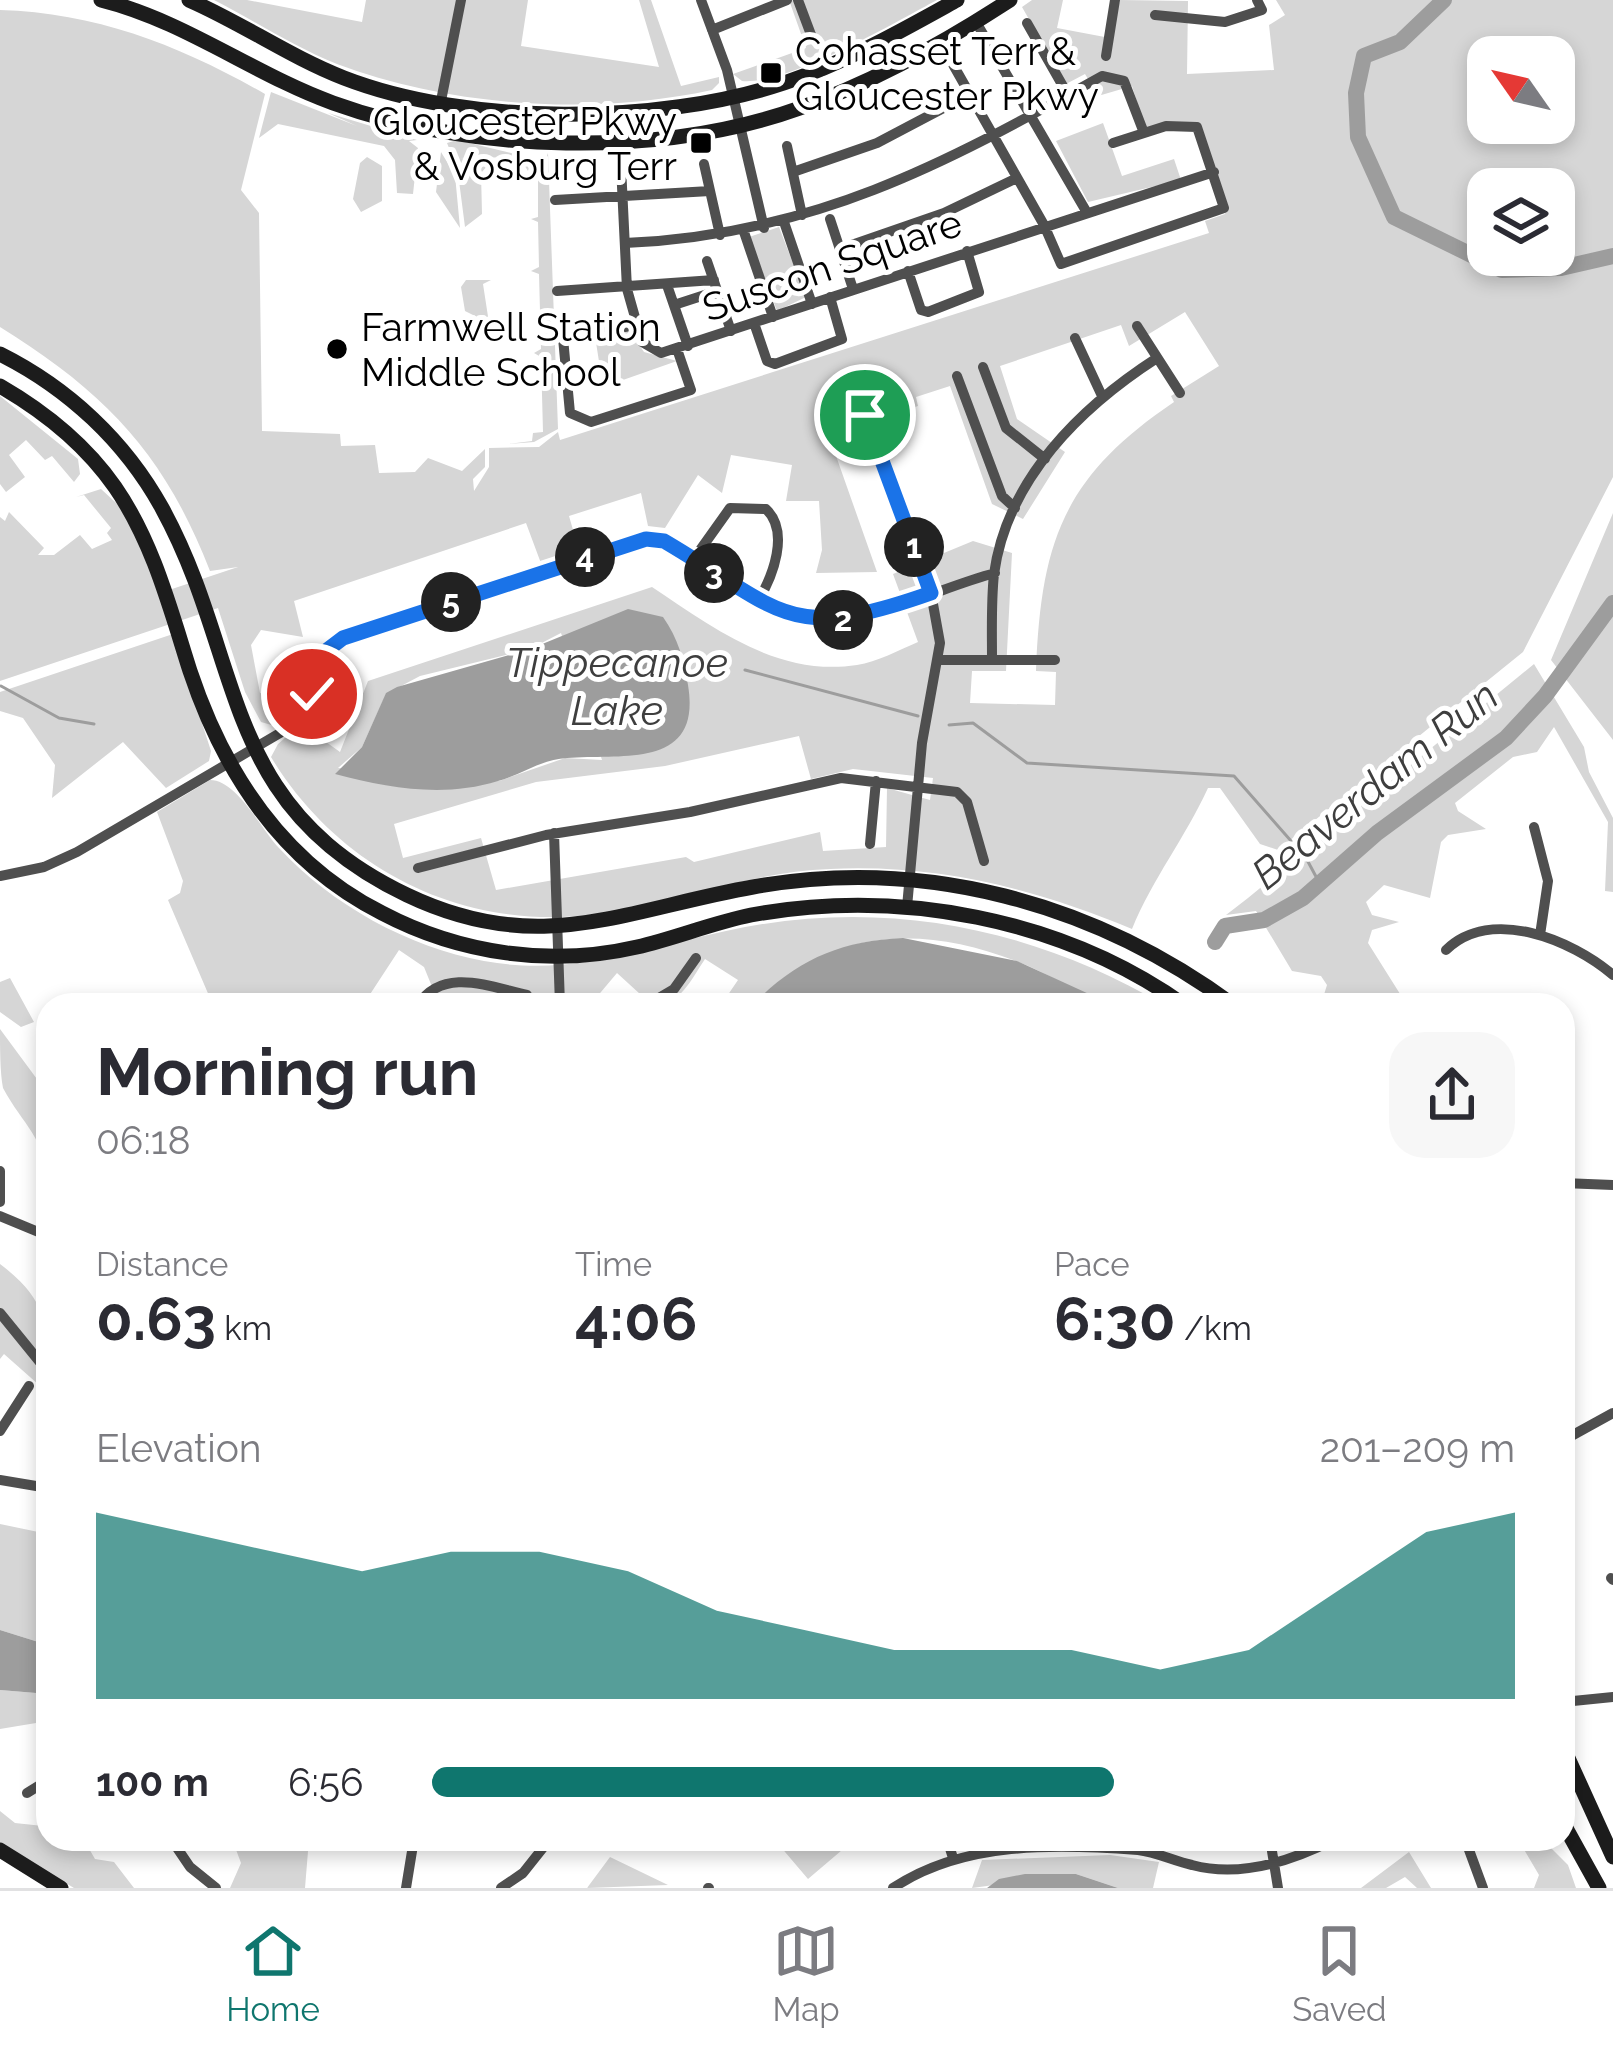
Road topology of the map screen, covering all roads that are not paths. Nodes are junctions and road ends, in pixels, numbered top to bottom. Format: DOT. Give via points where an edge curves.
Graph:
graph roads {
  1 [pos="101,0"];
  2 [pos="189,0"];
  3 [pos="461,0"];
  4 [pos="701,0"];
  5 [pos="787,0"];
  6 [pos="798,0"];
  7 [pos="957,0"];
  8 [pos="1010,0"];
  9 [pos="1115,0"];
  10 [pos="1257,0"];
  11 [pos="1155,15"];
  12 [pos="976,22"];
  13 [pos="1027,23"];
  14 [pos="712,30"];
  15 [pos="813,40"];
  16 [pos="1106,56"];
  17 [pos="951,61"];
  18 [pos="970,94"];
  19 [pos="1068,95"];
  20 [pos="732,97"];
  21 [pos="440,104"];
  22 [pos="1031,116"];
  23 [pos="739,125"];
  24 [pos="435,131"];
  25 [pos="1144,133"];
  26 [pos="994,137"];
  27 [pos="1113,143"];
  28 [pos="787,146"];
  29 [pos="704,164"];
  30 [pos="621,166"];
  31 [pos="793,172"];
  32 [pos="1214,172"];
  33 [pos="1017,178"];
  34 [pos="710,191"];
  35 [pos="622,198"];
  36 [pos="555,200"];
  37 [pos="1085,211"];
  38 [pos="802,215"];
  39 [pos="830,219"];
  40 [pos="784,222"];
  41 [pos="1044,224"];
  42 [pos="764,228"];
  43 [pos="744,232"];
  44 [pos="719,235"];
  45 [pos="625,243"];
  46 [pos="840,249"];
  47 [pos="967,251"];
  48 [pos="707,261"];
  49 [pos="908,271"];
  50 [pos="668,284"];
  51 [pos="716,285"];
  52 [pos="627,290"];
  53 [pos="853,290"];
  54 [pos="557,291"];
  55 [pos="830,297"];
  56 [pos="812,304"];
  57 [pos="674,305"];
  58 [pos="773,317"];
  59 [pos="754,323"];
  60 [pos="636,325"];
  61 [pos="1137,326"];
  62 [pos="731,331"];
  63 [pos="1076,338"];
  64 [pos="682,347"];
  65 [pos="0,354"];
  66 [pos="1157,358"];
  67 [pos="983,367"];
  68 [pos="957,376"];
  69 [pos="0,386"];
  70 [pos="1180,393"];
  71 [pos="1102,396"];
  72 [pos="865,412"];
  73 [pos="1045,459"];
  74 [pos="1015,508"];
  75 [pos="693,560"];
  76 [pos="994,572"];
  77 [pos="931,593"];
  78 [pos="758,601"];
  79 [pos="992,658"];
  80 [pos="940,660"];
  81 [pos="1055,660"];
  82 [pos="253,748"];
  83 [pos="227,762"];
  84 [pos="876,781"];
  85 [pos="919,788"];
  86 [pos="1534,827"];
  87 [pos="554,833"];
  88 [pos="870,844"];
  89 [pos="984,861"];
  90 [pos="418,868"];
  91 [pos="0,876"];
  92 [pos="908,880"];
  93 [pos="907,908"];
  94 [pos="559,928"];
  95 [pos="1540,935"];
  96 [pos="1446,950"];
  97 [pos="560,957"];
  98 [pos="696,958"];
  99 [pos="1613,975"];
  100 [pos="427,993"];
  101 [pos="515,993"];
  102 [pos="560,993"];
  103 [pos="667,993"];
  104 [pos="1164,993"];
  105 [pos="1210,993"];
  106 [pos="0,1171"];
  107 [pos="1575,1183"];
  108 [pos="1613,1185"];
  109 [pos="0,1202"];
  110 [pos="0,1216"];
  111 [pos="36,1231"];
  112 [pos="0,1313"];
  113 [pos="36,1357"];
  114 [pos="28,1386"];
  115 [pos="1613,1414"];
  116 [pos="0,1431"];
  117 [pos="1575,1434"];
  118 [pos="0,1480"];
  119 [pos="36,1485"];
  120 [pos="1613,1697"];
  121 [pos="1575,1701"];
  122 [pos="1575,1773"];
  123 [pos="36,1787"];
  124 [pos="27,1793"];
  125 [pos="1575,1845"];
  126 [pos="0,1850"];
  127 [pos="179,1851"];
  128 [pos="412,1851"];
  129 [pos="540,1851"];
  130 [pos="951,1851"];
  131 [pos="1271,1851"];
  132 [pos="1302,1851"];
  133 [pos="1469,1851"];
  134 [pos="1150,1852"];
  135 [pos="1613,1857"];
  136 [pos="953,1858"];
  137 [pos="1272,1862"];
  138 [pos="61,1888"];
  139 [pos="216,1888"];
  140 [pos="406,1888"];
  141 [pos="501,1888"];
  142 [pos="893,1888"];
  143 [pos="1278,1888"];
  144 [pos="1483,1888"];
  145 [pos="1599,1888"];
  1 -- 24 [label="main road" via="185,29 314,96"];
  2 -- 21 [label="main road" via="344,78"];
  3 -- 21 [label="street"];
  4 -- 14 [label="street"];
  5 -- 14 [label="street"];
  6 -- 15 [label="street"];
  7 -- 20 [label="main road" via="840,61"];
  8 -- 12 [label="main road"];
  9 -- 16 [label="street"];
  10 -- 11 [label="street" via="1262,10 1225,22"];
  12 -- 22 [label="street"];
  12 -- 23 [label="main road" via="840,93"];
  13 -- 19 [label="street"];
  14 -- 20 [label="street"];
  17 -- 18 [label="street"];
  18 -- 26 [label="street"];
  18 -- 31 [label="street" via="877,143"];
  19 -- 22 [label="street"];
  19 -- 25 [label="street" via="1102,76 1119,77"];
  20 -- 21 [label="main road" via="568,111"];
  20 -- 23 [label="street"];
  21 -- 24 [label="street"];
  22 -- 26 [label="street"];
  22 -- 37 [label="street"];
  23 -- 24 [label="main road" via="576,141"];
  23 -- 42 [label="street"];
  25 -- 27 [label="street"];
  25 -- 32 [label="street" via="1197,127"];
  26 -- 33 [label="street"];
  26 -- 38 [label="street"];
  28 -- 31 [label="street"];
  29 -- 34 [label="street"];
  30 -- 35 [label="street"];
  31 -- 38 [label="street"];
  32 -- 37 [label="street, Suscon Square"];
  32 -- 41 [label="street" via="1221,212 1065,264"];
  33 -- 41 [label="street"];
  33 -- 46 [label="street"];
  34 -- 35 [label="street"];
  34 -- 44 [label="street"];
  35 -- 36 [label="street"];
  35 -- 45 [label="street"];
  37 -- 41 [label="street, Suscon Square"];
  38 -- 40 [label="street"];
  39 -- 46 [label="street"];
  40 -- 42 [label="street"];
  40 -- 56 [label="street"];
  41 -- 47 [label="street, Suscon Square"];
  42 -- 43 [label="street"];
  43 -- 44 [label="street"];
  43 -- 58 [label="street"];
  44 -- 45 [label="street"];
  45 -- 52 [label="street"];
  46 -- 53 [label="street"];
  47 -- 49 [label="street, Suscon Square"];
  47 -- 49 [label="street" via="980,292 928,312"];
  48 -- 51 [label="street"];
  49 -- 53 [label="street, Suscon Square"];
  50 -- 51 [label="street"];
  50 -- 52 [label="street"];
  50 -- 57 [label="street"];
  51 -- 57 [label="street"];
  51 -- 62 [label="street"];
  52 -- 54 [label="street"];
  52 -- 60 [label="street"];
  53 -- 55 [label="street, Suscon Square"];
  55 -- 56 [label="street, Suscon Square"];
  55 -- 59 [label="street" via="842,339 775,364"];
  56 -- 58 [label="street, Suscon Square"];
  57 -- 64 [label="street"];
  58 -- 59 [label="street, Suscon Square"];
  59 -- 62 [label="street, Suscon Square"];
  60 -- 64 [label="street, Suscon Square" via="647,348"];
  60 -- 64 [label="street" via="563,338 570,413 591,422 691,390"];
  61 -- 66 [label="street"];
  62 -- 64 [label="street, Suscon Square"];
  63 -- 71 [label="street"];
  65 -- 82 [label="main road" via="54,386 112,438 162,509"];
  66 -- 70 [label="street"];
  66 -- 71 [label="street"];
  67 -- 73 [label="street" via="1006,428"];
  68 -- 74 [label="street" via="1002,496"];
  69 -- 83 [label="main road" via="64,430 130,512"];
  71 -- 73 [label="street"];
  72 -- 77 [label="street"];
  73 -- 74 [label="street"];
  74 -- 76 [label="street"];
  75 -- 78 [label="street"];
  75 -- 78 [label="street" via="730,508 766,509 778,543"];
  75 -- 82 [label="street" via="646,539 343,638 318,657 302,717"];
  76 -- 77 [label="street"];
  76 -- 79 [label="street"];
  77 -- 78 [label="street" via="846,620 796,616"];
  77 -- 80 [label="street"];
  79 -- 80 [label="street"];
  79 -- 81 [label="street"];
  80 -- 85 [label="street"];
  82 -- 83 [label="street"];
  82 -- 94 [label="main road" via="307,822 387,885 477,919"];
  83 -- 91 [label="street" via="77,852"];
  83 -- 97 [label="main road" via="280,835 355,899 448,940"];
  84 -- 85 [label="street"];
  84 -- 87 [label="street" via="841,778"];
  84 -- 88 [label="street"];
  85 -- 89 [label="street" via="963,796"];
  85 -- 92 [label="street"];
  86 -- 95 [label="street" via="1549,880"];
  87 -- 90 [label="street"];
  87 -- 94 [label="street"];
  92 -- 93 [label="street"];
  92 -- 94 [label="main road" via="783,882"];
  92 -- 105 [label="main road" via="994,892 1095,924"];
  93 -- 97 [label="main road" via="783,910"];
  93 -- 104 [label="main road" via="1043,934"];
  94 -- 97 [label="street"];
  95 -- 96 [label="street" via="1476,931"];
  95 -- 99 [label="street"];
  97 -- 102 [label="street"];
  98 -- 103 [label="street"];
  100 -- 101 [label="street" via="446,982"];
  106 -- 109 [label="street"];
  107 -- 108 [label="street"];
  110 -- 111 [label="street"];
  112 -- 113 [label="street"];
  114 -- 116 [label="street"];
  115 -- 117 [label="street"];
  118 -- 119 [label="street"];
  120 -- 121 [label="street"];
  122 -- 135 [label="main road"];
  123 -- 124 [label="street"];
  125 -- 145 [label="main road"];
  126 -- 138 [label="main road"];
  127 -- 139 [label="street"];
  128 -- 140 [label="street"];
  129 -- 141 [label="street"];
  130 -- 136 [label="street"];
  131 -- 137 [label="street"];
  132 -- 137 [label="street"];
  133 -- 144 [label="street"];
  134 -- 136 [label="street"];
  134 -- 137 [label="street" via="1215,1869"];
  136 -- 142 [label="street"];
  137 -- 143 [label="street"];
}
